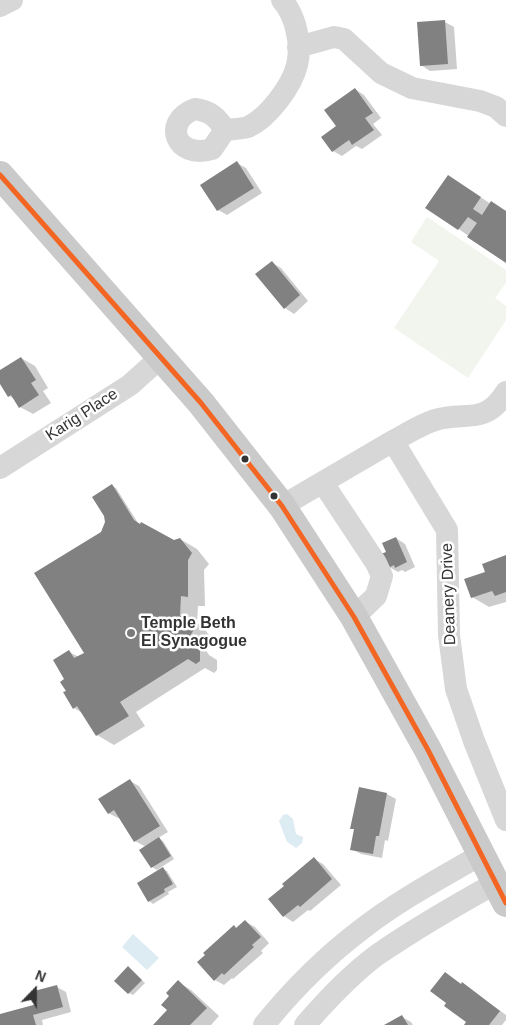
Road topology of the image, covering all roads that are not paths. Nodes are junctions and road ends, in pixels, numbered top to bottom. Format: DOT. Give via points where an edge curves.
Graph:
graph roads {
  1 [pos="12,0"];
  2 [pos="282,0"];
  3 [pos="0,6"];
  4 [pos="298,47"];
  5 [pos="504,107"];
  6 [pos="225,130"];
  7 [pos="0,175"];
  8 [pos="161,358"];
  9 [pos="504,404"];
  10 [pos="393,441"];
  11 [pos="0,468"];
  12 [pos="323,483"];
  13 [pos="282,506"];
  14 [pos="354,617"];
  15 [pos="506,820"];
  16 [pos="482,854"];
  17 [pos="501,893"];
  18 [pos="264,1025"];
  19 [pos="305,1025"];
  1 -- 3 [label="street"];
  2 -- 4 [label="street" via="294,21"];
  4 -- 5 [label="street" via="334,37 344,39 381,72 412,88"];
  4 -- 6 [label="street" via="297,66 274,107 247,127"];
  7 -- 8 [label="main road"];
  8 -- 11 [label="street, Karig Place" via="130,385"];
  8 -- 13 [label="main road" via="212,415"];
  9 -- 10 [label="street" via="483,415 435,420"];
  10 -- 12 [label="street"];
  10 -- 15 [label="street, Deanery Drive" via="447,530 449,635 456,689"];
  12 -- 13 [label="street"];
  12 -- 14 [label="street" via="382,576 376,596"];
  13 -- 14 [label="main road"];
  14 -- 16 [label="main road"];
  16 -- 17 [label="main road"];
  16 -- 18 [label="street" via="362,928 326,958"];
  17 -- 19 [label="street" via="470,897 377,956 348,980"];
}
